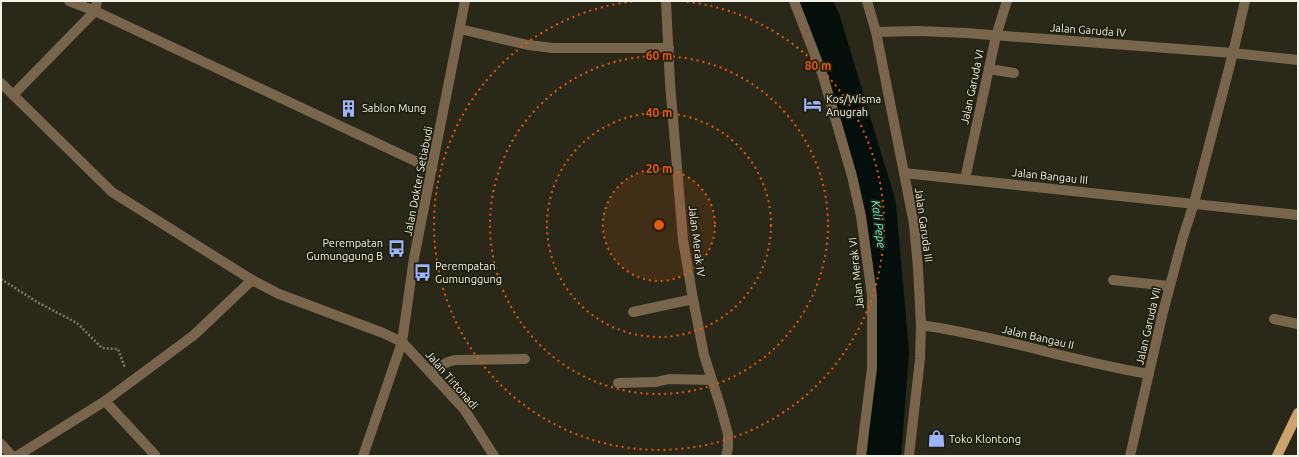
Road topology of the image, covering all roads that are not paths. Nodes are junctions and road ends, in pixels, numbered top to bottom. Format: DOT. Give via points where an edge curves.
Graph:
graph roads {
  1 [pos="69,1"];
  2 [pos="465,1"];
  3 [pos="667,1"];
  4 [pos="794,1"];
  5 [pos="867,1"];
  6 [pos="1007,1"];
  7 [pos="1245,1"];
  8 [pos="96,6"];
  9 [pos="460,29"];
  10 [pos="876,32"];
  11 [pos="996,36"];
  12 [pos="669,48"];
  13 [pos="1234,53"];
  14 [pos="1298,60"];
  15 [pos="989,68"];
  16 [pos="1014,73"];
  17 [pos="1,83"];
  18 [pos="13,95"];
  19 [pos="432,169"];
  20 [pos="904,172"];
  21 [pos="965,179"];
  22 [pos="1194,203"];
  23 [pos="1298,215"];
  24 [pos="252,280"];
  25 [pos="1113,280"];
  26 [pos="1169,286"];
  27 [pos="693,299"];
  28 [pos="633,312"];
  29 [pos="1274,319"];
  30 [pos="1298,324"];
  31 [pos="921,325"];
  32 [pos="402,342"];
  33 [pos="524,359"];
  34 [pos="430,372"];
  35 [pos="1148,374"];
  36 [pos="712,380"];
  37 [pos="618,383"];
  38 [pos="105,401"];
  39 [pos="1298,413"];
  40 [pos="1,444"];
  41 [pos="155,455"];
  42 [pos="12,456"];
  43 [pos="16,456"];
  44 [pos="363,456"];
  45 [pos="494,456"];
  46 [pos="726,456"];
  47 [pos="862,456"];
  48 [pos="909,456"];
  49 [pos="1130,456"];
  50 [pos="1277,456"];
  1 -- 8 [label="street"];
  2 -- 9 [label="street, Jalan Dokter Setiabudi"];
  3 -- 12 [label="street, Jalan Merak IV"];
  4 -- 47 [label="street, Jalan Merak VI" via="823,76 861,216 872,294 872,368"];
  5 -- 10 [label="street, Jalan Garuda III"];
  6 -- 11 [label="street, Jalan Garuda VI"];
  7 -- 13 [label="street, Jalan Garuda VII"];
  8 -- 18 [label="street"];
  8 -- 19 [label="street"];
  9 -- 12 [label="street" via="528,45 553,48"];
  9 -- 19 [label="street, Jalan Dokter Setiabudi"];
  10 -- 11 [label="street, Jalan Garuda IV" via="918,31"];
  10 -- 20 [label="street, Jalan Garuda III"];
  11 -- 13 [label="street, Jalan Garuda IV"];
  11 -- 15 [label="street, Jalan Garuda VI"];
  12 -- 27 [label="street, Jalan Merak IV" via="683,240"];
  13 -- 14 [label="street, Jalan Garuda IV"];
  13 -- 22 [label="street, Jalan Garuda VII"];
  15 -- 16 [label="street"];
  15 -- 21 [label="street, Jalan Garuda VI"];
  17 -- 18 [label="street"];
  18 -- 24 [label="street" via="112,192"];
  19 -- 32 [label="street, Jalan Dokter Setiabudi" via="414,258"];
  20 -- 21 [label="street, Jalan Bangau III"];
  20 -- 31 [label="street, Jalan Garuda III" via="914,224"];
  21 -- 22 [label="street, Jalan Bangau III"];
  22 -- 23 [label="street, Jalan Bangau III"];
  22 -- 26 [label="street, Jalan Garuda VII"];
  24 -- 32 [label="street" via="279,294"];
  24 -- 38 [label="street" via="194,335"];
  25 -- 26 [label="street"];
  26 -- 35 [label="street, Jalan Garuda VII"];
  27 -- 28 [label="street"];
  27 -- 36 [label="street, Jalan Merak IV" via="704,355"];
  29 -- 30 [label="street"];
  31 -- 35 [label="street, Jalan Bangau II" via="955,330"];
  31 -- 48 [label="street, Jalan Garuda III" via="920,359"];
  32 -- 34 [label="street, Jalan Tirtonadi"];
  32 -- 44 [label="street, Jalan Dokter Setiabudi"];
  33 -- 34 [label="street" via="455,360"];
  34 -- 45 [label="street, Jalan Tirtonadi" via="464,409"];
  35 -- 49 [label="street, Jalan Garuda VII"];
  36 -- 37 [label="street" via="668,379 656,382"];
  36 -- 46 [label="street, Jalan Merak IV" via="728,434"];
  38 -- 41 [label="street"];
  38 -- 43 [label="street"];
  39 -- 50 [label="main road"];
  40 -- 42 [label="street"];
}
